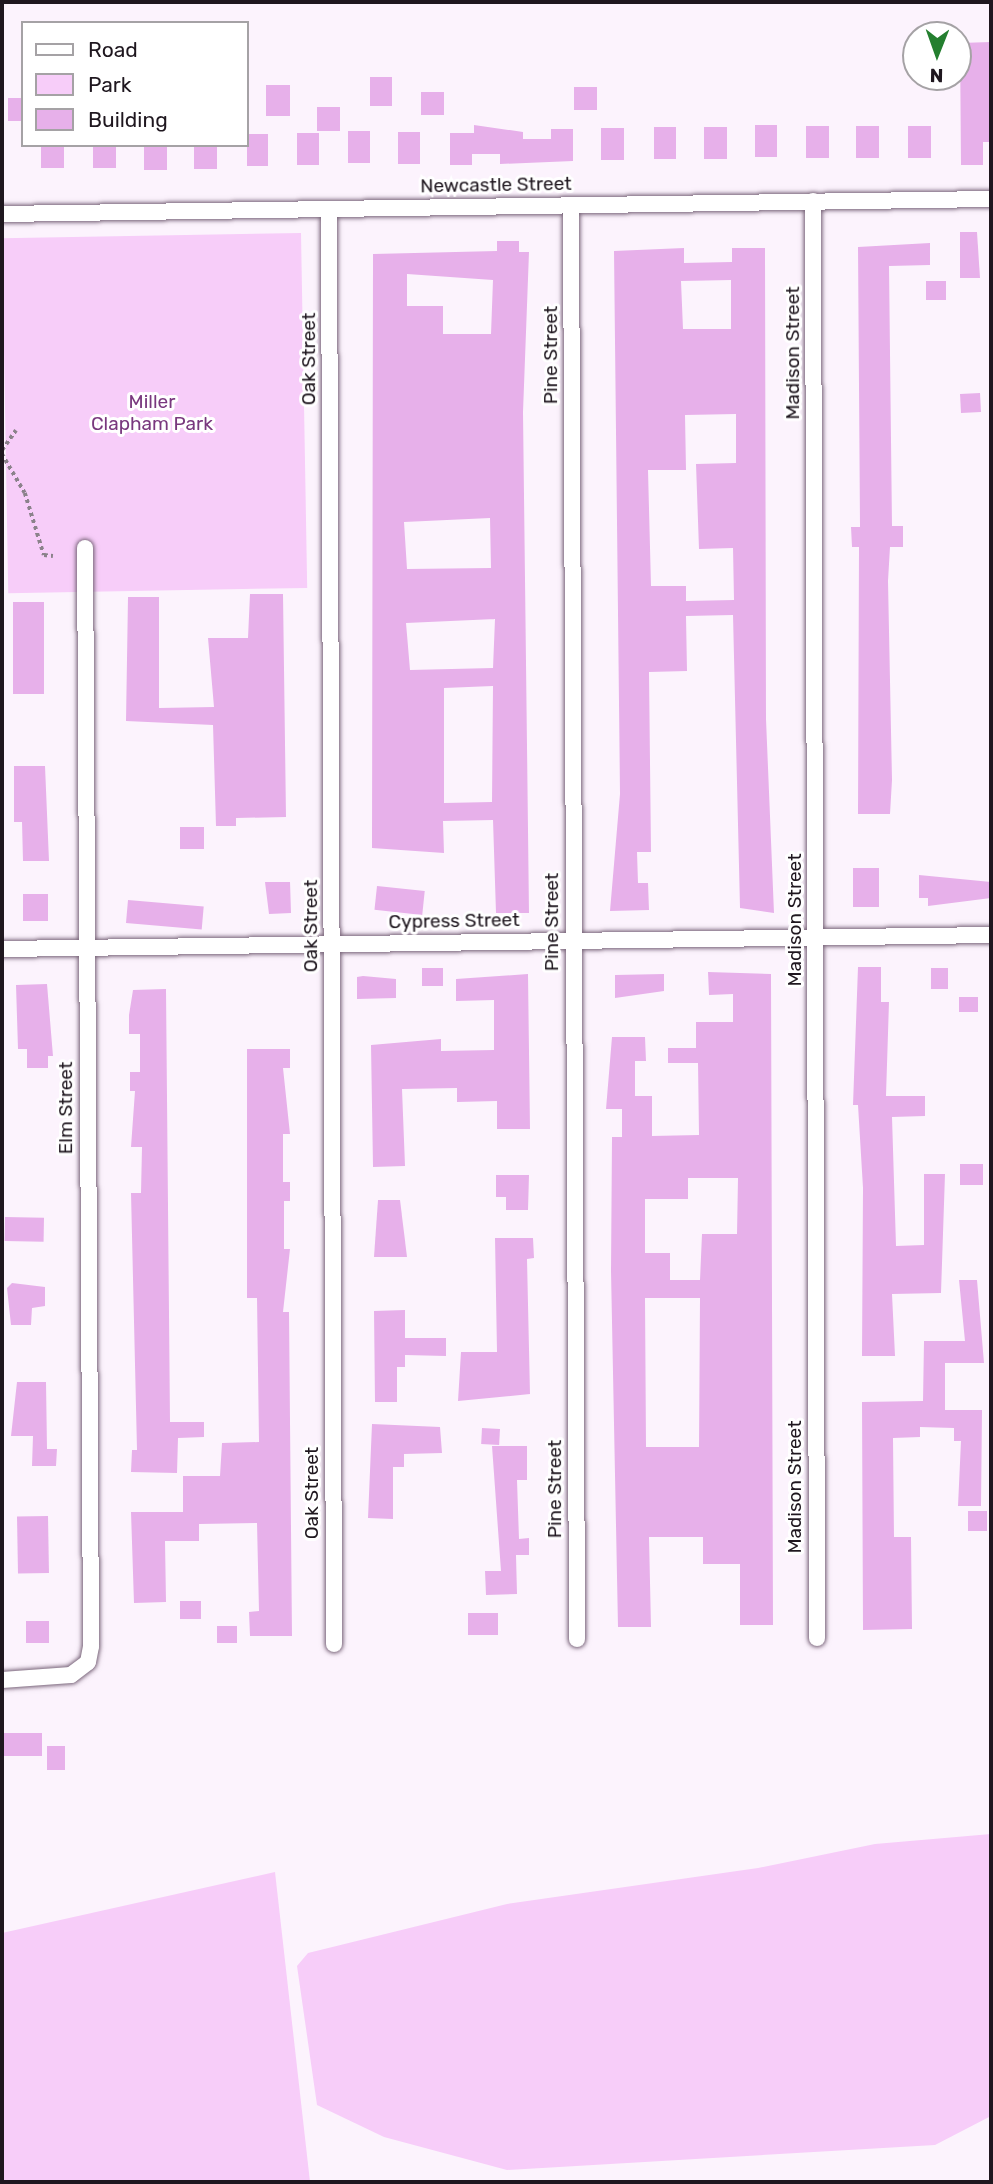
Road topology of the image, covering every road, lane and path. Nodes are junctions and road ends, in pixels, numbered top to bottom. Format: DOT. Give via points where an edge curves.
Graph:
graph roads {
  1 [pos="991,199"];
  2 [pos="814,201"];
  3 [pos="571,205"];
  4 [pos="329,209"];
  5 [pos="2,214"];
  6 [pos="16,429"];
  7 [pos="2,452"];
  8 [pos="85,548"];
  9 [pos="53,556"];
  10 [pos="816,936"];
  11 [pos="991,936"];
  12 [pos="573,940"];
  13 [pos="332,944"];
  14 [pos="87,948"];
  15 [pos="2,949"];
  16 [pos="817,1638"];
  17 [pos="577,1639"];
  18 [pos="334,1644"];
  19 [pos="2,1680"];
  1 -- 2 [label="street, Newcastle Street"];
  2 -- 3 [label="street, Newcastle Street"];
  2 -- 10 [label="street, Madison Street"];
  3 -- 4 [label="street, Newcastle Street"];
  3 -- 12 [label="street, Pine Street"];
  4 -- 5 [label="street, Newcastle Street"];
  4 -- 13 [label="street, Oak Street"];
  6 -- 7 [label="path"];
  7 -- 9 [label="path" via="25,493 44,555"];
  8 -- 14 [label="street, Elm Street"];
  10 -- 11 [label="street, Cypress Street"];
  10 -- 12 [label="street, Cypress Street"];
  10 -- 16 [label="street, Madison Street"];
  12 -- 13 [label="street, Cypress Street"];
  12 -- 17 [label="street, Pine Street"];
  13 -- 14 [label="street, Cypress Street"];
  13 -- 18 [label="street, Oak Street"];
  14 -- 15 [label="street, Cypress Street"];
  14 -- 19 [label="street, Elm Street" via="91,1646 84,1666 63,1677"];
}
